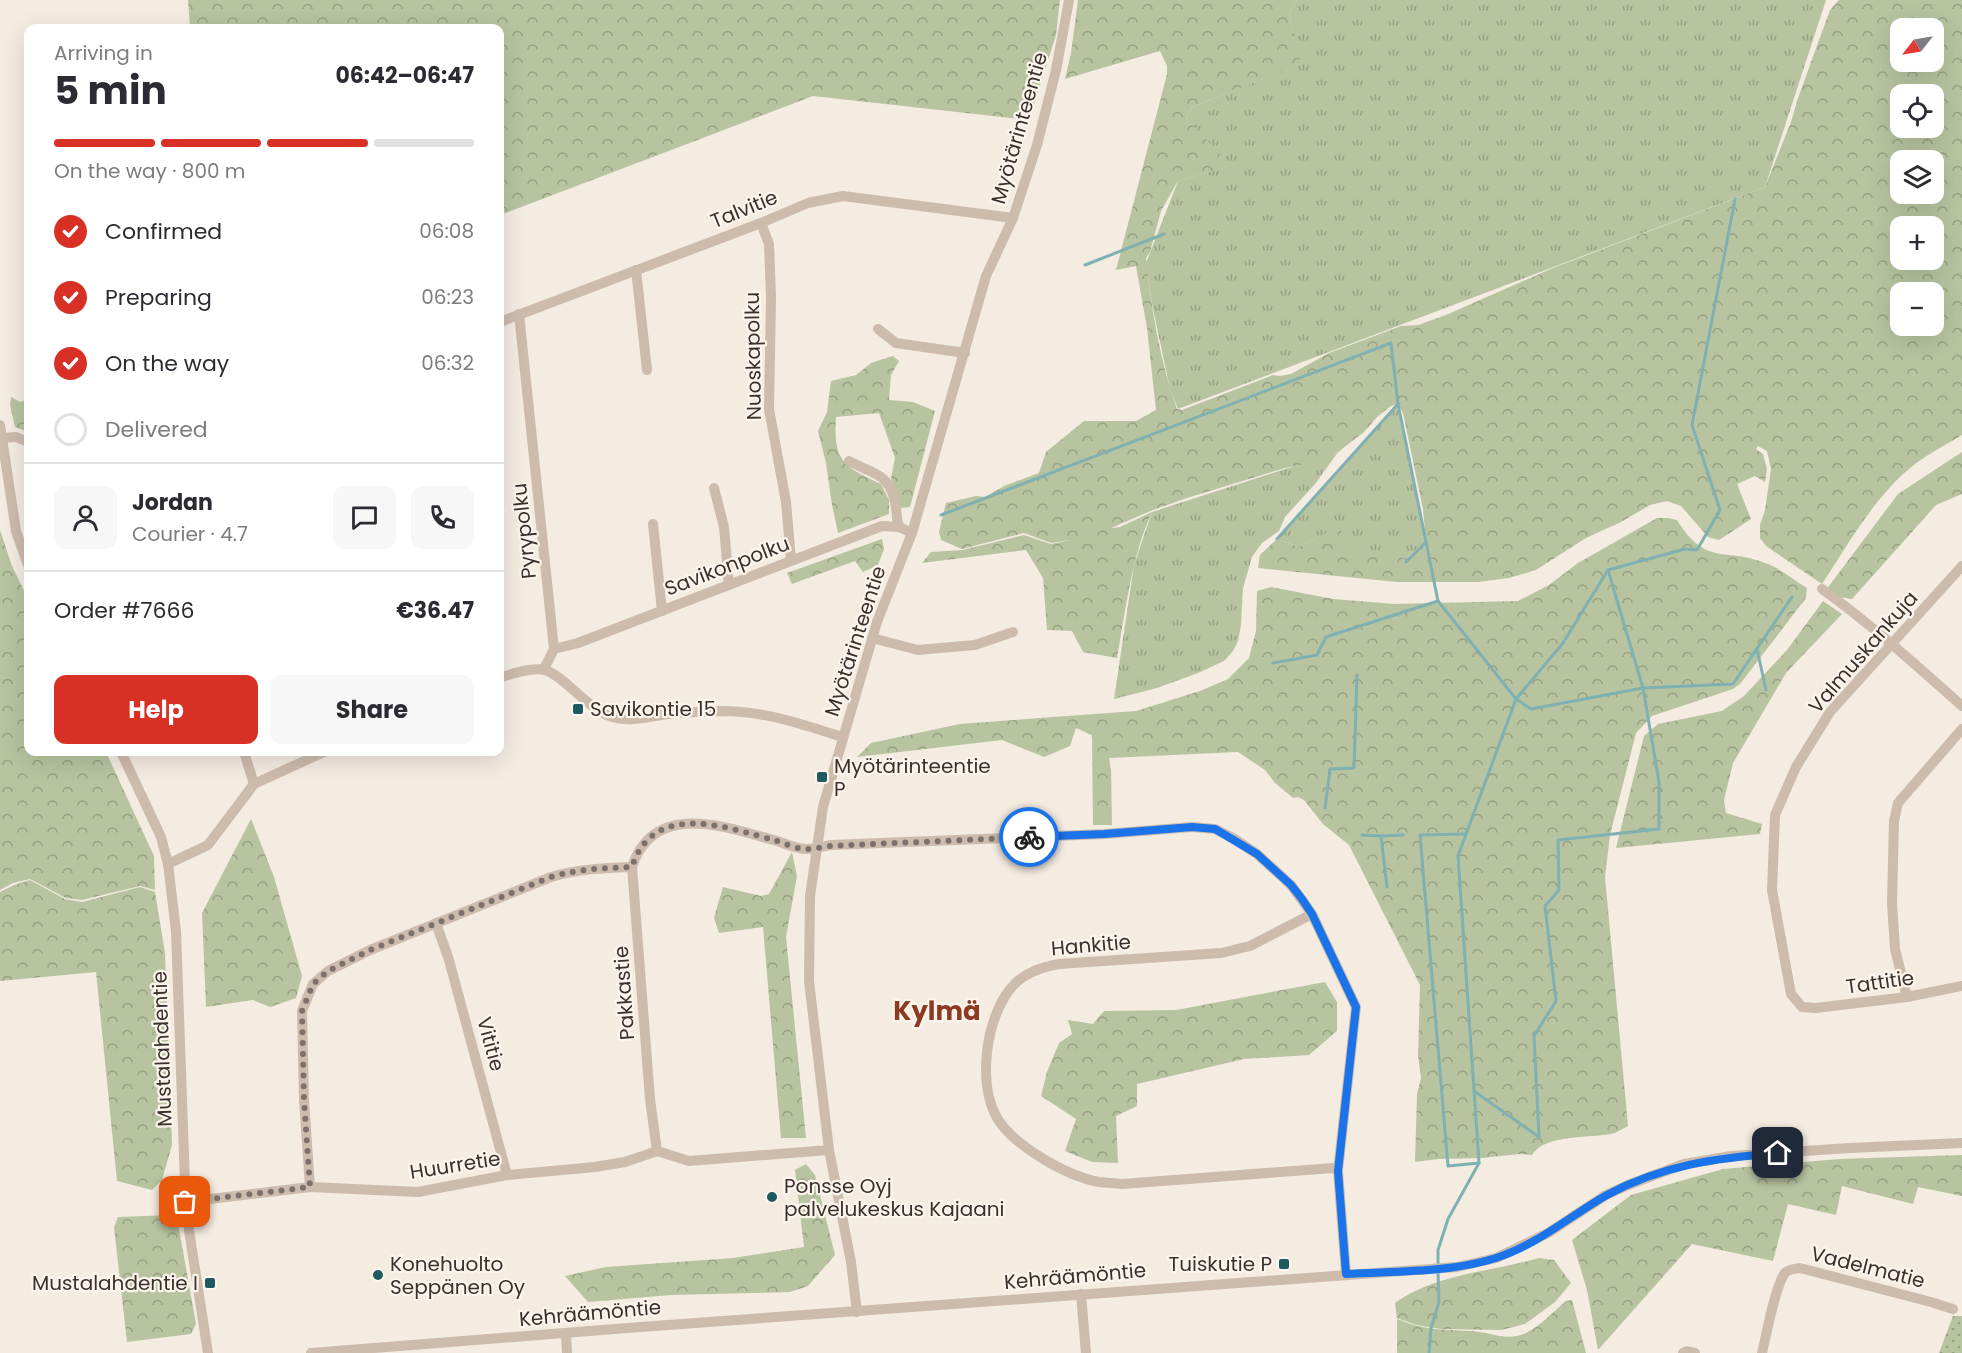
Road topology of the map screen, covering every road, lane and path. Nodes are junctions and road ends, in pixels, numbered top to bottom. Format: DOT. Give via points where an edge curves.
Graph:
graph roads {
  1 [pos="1069,0"];
  2 [pos="1013,218"];
  3 [pos="761,223"];
  4 [pos="636,270"];
  5 [pos="519,314"];
  6 [pos="504,320"];
  7 [pos="878,329"];
  8 [pos="965,353"];
  9 [pos="647,370"];
  10 [pos="0,425"];
  11 [pos="2,438"];
  12 [pos="24,440"];
  13 [pos="849,461"];
  14 [pos="714,488"];
  15 [pos="653,524"];
  16 [pos="899,527"];
  17 [pos="912,533"];
  18 [pos="24,554"];
  19 [pos="791,560"];
  20 [pos="1962,566"];
  21 [pos="729,585"];
  22 [pos="1822,589"];
  23 [pos="662,611"];
  24 [pos="1013,632"];
  25 [pos="872,638"];
  26 [pos="1892,643"];
  27 [pos="554,649"];
  28 [pos="544,669"];
  29 [pos="504,676"];
  30 [pos="1962,706"];
  31 [pos="1962,729"];
  32 [pos="842,737"];
  33 [pos="123,756"];
  34 [pos="245,756"];
  35 [pos="315,756"];
  36 [pos="254,784"];
  37 [pos="817,847"];
  38 [pos="168,864"];
  39 [pos="632,867"];
  40 [pos="1312,914"];
  41 [pos="436,923"];
  42 [pos="1962,986"];
  43 [pos="1907,997"];
  44 [pos="1802,1007"];
  45 [pos="1962,1143"];
  46 [pos="829,1150"];
  47 [pos="657,1151"];
  48 [pos="1338,1171"];
  49 [pos="507,1175"];
  50 [pos="310,1187"];
  51 [pos="185,1202"];
  52 [pos="1346,1274"];
  53 [pos="1081,1294"];
  54 [pos="1953,1310"];
  55 [pos="857,1312"];
  56 [pos="566,1334"];
  57 [pos="208,1353"];
  58 [pos="310,1353"];
  59 [pos="567,1353"];
  60 [pos="1086,1353"];
  61 [pos="1683,1353"];
  62 [pos="1695,1353"];
  63 [pos="1762,1353"];
  1 -- 2 [label="street, Myötärinteentie" via="1037,145"];
  2 -- 3 [label="street, Talvitie" via="843,196 808,203"];
  2 -- 8 [label="street, Myötärinteentie" via="986,276"];
  3 -- 4 [label="street, Talvitie"];
  3 -- 19 [label="street, Nuoskapolku" via="769,244 771,425 786,502"];
  4 -- 5 [label="street, Talvitie"];
  4 -- 9 [label="street"];
  5 -- 6 [label="street, Talvitie"];
  5 -- 27 [label="street, Pyrypolku"];
  7 -- 8 [label="street" via="896,343"];
  8 -- 17 [label="street, Myötärinteentie"];
  10 -- 11 [label="street"];
  11 -- 12 [label="street"];
  11 -- 18 [label="street" via="16,531"];
  13 -- 16 [label="street" via="886,479"];
  14 -- 21 [label="street" via="724,527"];
  15 -- 23 [label="street"];
  16 -- 17 [label="street"];
  16 -- 19 [label="street, Savikonpolku" via="882,526"];
  17 -- 25 [label="street, Myötärinteentie"];
  19 -- 21 [label="street, Savikonpolku"];
  20 -- 26 [label="street, Valmuskankuja"];
  21 -- 23 [label="street, Savikonpolku"];
  22 -- 26 [label="street"];
  23 -- 27 [label="street, Savikonpolku"];
  24 -- 25 [label="street" via="975,645 918,650"];
  25 -- 32 [label="street, Myötärinteentie"];
  26 -- 30 [label="street"];
  26 -- 44 [label="street, Valmuskankuja" via="1830,712 1796,767 1775,815 1772,890 1791,994"];
  27 -- 28 [label="street"];
  28 -- 29 [label="street"];
  28 -- 32 [label="street" via="613,717 742,712 785,718"];
  31 -- 43 [label="street" via="1898,803 1894,821 1895,949"];
  32 -- 37 [label="street, Myötärinteentie" via="823,807"];
  33 -- 38 [label="street, Mustalahdentie" via="161,837"];
  34 -- 36 [label="street"];
  35 -- 36 [label="street"];
  36 -- 38 [label="street" via="208,845"];
  37 -- 39 [label="street" via="808,850 694,822 653,835 640,848"];
  37 -- 40 [label="street" via="1192,827 1215,829 1257,854 1291,885"];
  37 -- 46 [label="street, Myötärinteentie" via="810,896 809,981"];
  38 -- 51 [label="street, Mustalahdentie" via="176,931"];
  39 -- 41 [label="street" via="561,874"];
  39 -- 47 [label="street, Pakkastie"];
  40 -- 48 [label="street" via="1356,1007"];
  40 -- 48 [label="street, Hankitie" via="1250,946 1221,953 1059,964 1026,975 1011,987 994,1019 986,1060 987,1089 997,1118 1025,1146 1064,1169 1100,1182 1122,1184 1333,1167"];
  41 -- 49 [label="street, Vititie" via="450,960"];
  41 -- 50 [label="street" via="340,964 313,984 307,994 302,1011"];
  42 -- 43 [label="street, Tattitie"];
  43 -- 44 [label="street, Tattitie"];
  45 -- 52 [label="street, Kehräämöntie" via="1731,1156 1684,1164 1606,1196 1548,1233 1496,1258 1438,1269"];
  46 -- 47 [label="street" via="689,1161"];
  46 -- 55 [label="street, Myötärinteentie"];
  47 -- 49 [label="street, Huurretie" via="595,1167"];
  48 -- 52 [label="street"];
  49 -- 50 [label="street, Huurretie" via="418,1192"];
  50 -- 51 [label="street, Huurretie"];
  51 -- 57 [label="street, Mustalahdentie"];
  52 -- 53 [label="street, Kehräämöntie"];
  53 -- 55 [label="street, Kehräämöntie"];
  53 -- 60 [label="street"];
  54 -- 63 [label="street, Vadelmatie" via="1800,1268 1791,1269 1779,1284"];
  55 -- 56 [label="street, Kehräämöntie"];
  56 -- 58 [label="street, Kehräämöntie"];
  56 -- 59 [label="street"];
  61 -- 62 [label="street"];
}
